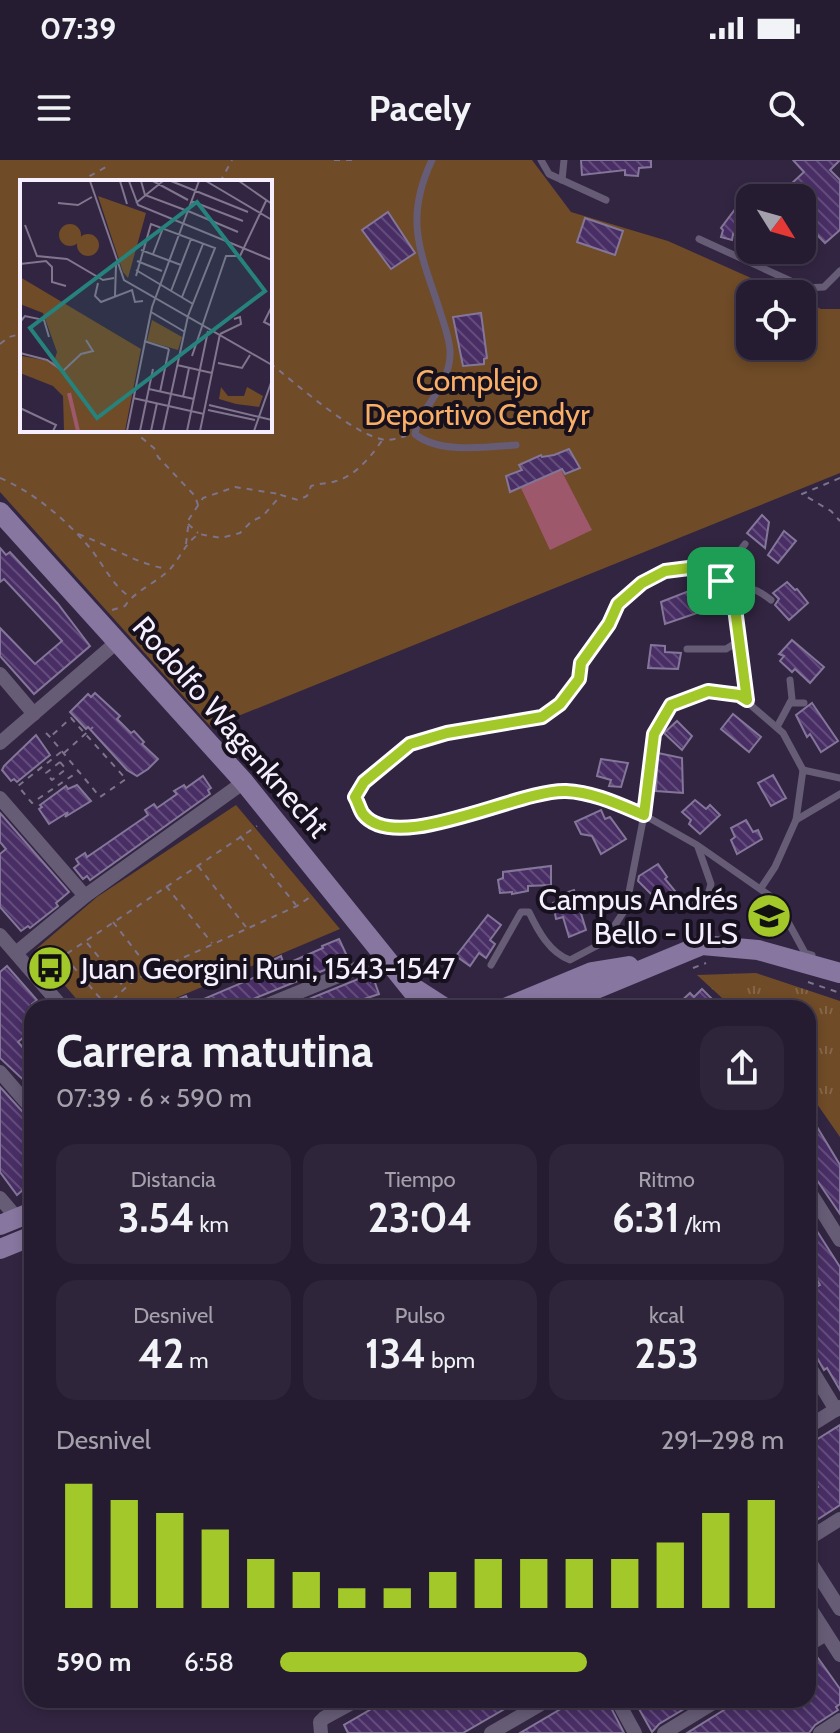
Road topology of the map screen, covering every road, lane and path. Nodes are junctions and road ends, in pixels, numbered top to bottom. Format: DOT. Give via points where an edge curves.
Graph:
graph roads {
  1 [pos="232,160"];
  2 [pos="334,160"];
  3 [pos="355,160"];
  4 [pos="432,160"];
  5 [pos="541,160"];
  6 [pos="564,160"];
  7 [pos="106,167"];
  8 [pos="83,180"];
  9 [pos="221,180"];
  10 [pos="562,180"];
  11 [pos="606,200"];
  12 [pos="699,239"];
  13 [pos="840,271"];
  14 [pos="20,337"];
  15 [pos="0,344"];
  16 [pos="272,364"];
  17 [pos="134,432"];
  18 [pos="415,434"];
  19 [pos="383,439"];
  20 [pos="516,445"];
  21 [pos="0,478"];
  22 [pos="840,478"];
  23 [pos="281,495"];
  24 [pos="199,506"];
  25 [pos="0,512"];
  26 [pos="840,521"];
  27 [pos="188,524"];
  28 [pos="75,533"];
  29 [pos="199,534"];
  30 [pos="745,544"];
  31 [pos="185,549"];
  32 [pos="169,569"];
  33 [pos="721,581"];
  34 [pos="700,583"];
  35 [pos="733,593"];
  36 [pos="130,598"];
  37 [pos="771,600"];
  38 [pos="90,611"];
  39 [pos="118,641"];
  40 [pos="739,641"];
  41 [pos="687,649"];
  42 [pos="0,674"];
  43 [pos="790,680"];
  44 [pos="747,700"];
  45 [pos="790,703"];
  46 [pos="804,703"];
  47 [pos="34,714"];
  48 [pos="93,727"];
  49 [pos="777,727"];
  50 [pos="46,733"];
  51 [pos="85,734"];
  52 [pos="50,737"];
  53 [pos="0,743"];
  54 [pos="63,752"];
  55 [pos="50,761"];
  56 [pos="55,766"];
  57 [pos="803,770"];
  58 [pos="79,771"];
  59 [pos="60,774"];
  60 [pos="840,778"];
  61 [pos="65,781"];
  62 [pos="244,782"];
  63 [pos="840,794"];
  64 [pos="0,798"];
  65 [pos="644,815"];
  66 [pos="272,817"];
  67 [pos="796,820"];
  68 [pos="240,836"];
  69 [pos="697,845"];
  70 [pos="197,865"];
  71 [pos="166,886"];
  72 [pos="328,886"];
  73 [pos="761,888"];
  74 [pos="85,896"];
  75 [pos="297,906"];
  76 [pos="680,909"];
  77 [pos="112,922"];
  78 [pos="247,928"];
  79 [pos="86,941"];
  80 [pos="213,944"];
  81 [pos="6,946"];
  82 [pos="65,957"];
  83 [pos="385,957"];
  84 [pos="661,960"];
  85 [pos="708,963"];
  86 [pos="840,964"];
  87 [pos="491,965"];
  88 [pos="687,970"];
  89 [pos="152,972"];
  90 [pos="840,973"];
  91 [pos="34,974"];
  92 [pos="798,979"];
  93 [pos="410,986"];
  94 [pos="124,988"];
  95 [pos="840,993"];
  96 [pos="56,1000"];
  97 [pos="100,1000"];
  98 [pos="111,1000"];
  99 [pos="280,1000"];
  100 [pos="420,1000"];
  101 [pos="432,1000"];
  102 [pos="524,1000"];
  103 [pos="568,1000"];
  104 [pos="0,1072"];
  105 [pos="24,1100"];
  106 [pos="0,1198"];
  107 [pos="816,1202"];
  108 [pos="16,1218"];
  109 [pos="24,1239"];
  110 [pos="840,1240"];
  111 [pos="0,1249"];
  112 [pos="816,1376"];
  113 [pos="838,1408"];
  114 [pos="816,1422"];
  115 [pos="840,1519"];
  116 [pos="816,1534"];
  117 [pos="816,1572"];
  118 [pos="840,1609"];
  119 [pos="816,1618"];
  120 [pos="826,1634"];
  121 [pos="816,1640"];
  122 [pos="840,1655"];
  123 [pos="342,1708"];
  124 [pos="534,1708"];
  125 [pos="621,1708"];
  126 [pos="705,1708"];
  127 [pos="840,1720"];
  128 [pos="321,1733"];
  129 [pos="491,1733"];
  130 [pos="635,1733"];
  131 [pos="664,1733"];
  132 [pos="820,1733"];
  1 -- 9 [label="path"];
  2 -- 3 [label="path"];
  4 -- 18 [label="lane" via="415,211 419,250 450,353 437,395"];
  5 -- 10 [label="lane" via="549,174"];
  6 -- 10 [label="lane"];
  7 -- 8 [label="path"];
  10 -- 11 [label="lane"];
  12 -- 13 [label="lane" via="806,288 824,287"];
  14 -- 15 [label="path"];
  16 -- 19 [label="path" via="360,430"];
  17 -- 24 [label="path" via="154,448"];
  18 -- 19 [label="path"];
  18 -- 20 [label="lane" via="471,449"];
  19 -- 23 [label="path" via="372,456 336,482 311,486 298,500"];
  21 -- 28 [label="path" via="51,508"];
  22 -- 26 [label="path" via="802,494"];
  23 -- 24 [label="path" via="235,487 203,498"];
  23 -- 29 [label="path" via="240,533 221,538"];
  24 -- 27 [label="path"];
  25 -- 38 [label="street, Rodolfo Wagenknecht"];
  27 -- 29 [label="path"];
  27 -- 31 [label="path"];
  28 -- 32 [label="path" via="132,560"];
  28 -- 36 [label="path"];
  29 -- 31 [label="path"];
  30 -- 33 [label="lane"];
  31 -- 32 [label="path"];
  32 -- 36 [label="path"];
  33 -- 34 [label="lane"];
  33 -- 35 [label="lane"];
  33 -- 65 [label="path" via="714,569 697,567 665,571 642,583 618,604 560,704 542,717 472,727 410,744 364,782 355,797 364,816 385,827 423,828 521,797 566,791"];
  35 -- 37 [label="lane" via="756,589"];
  35 -- 40 [label="lane"];
  36 -- 38 [label="path" via="118,610"];
  38 -- 39 [label="street, Rodolfo Wagenknecht"];
  39 -- 47 [label="street"];
  39 -- 62 [label="street, Rodolfo Wagenknecht"];
  40 -- 41 [label="lane" via="726,649"];
  40 -- 44 [label="lane"];
  42 -- 47 [label="street"];
  43 -- 45 [label="lane"];
  44 -- 49 [label="lane"];
  44 -- 65 [label="lane" via="708,691 671,705 654,734"];
  45 -- 46 [label="lane"];
  45 -- 49 [label="lane"];
  47 -- 53 [label="street"];
  48 -- 51 [label="path"];
  49 -- 57 [label="lane"];
  50 -- 52 [label="path"];
  51 -- 52 [label="path" via="71,718"];
  51 -- 54 [label="path"];
  51 -- 58 [label="path" via="126,779 100,797"];
  52 -- 54 [label="path"];
  54 -- 55 [label="path"];
  54 -- 58 [label="path"];
  55 -- 56 [label="path"];
  55 -- 61 [label="path" via="18,786 32,803"];
  56 -- 59 [label="path" via="60,762 66,769"];
  56 -- 59 [label="path" via="46,773 52,780"];
  57 -- 60 [label="lane"];
  57 -- 67 [label="lane"];
  58 -- 61 [label="path"];
  59 -- 61 [label="path"];
  62 -- 66 [label="street, Rodolfo Wagenknecht"];
  62 -- 74 [label="street"];
  63 -- 67 [label="lane"];
  64 -- 74 [label="street"];
  65 -- 69 [label="lane"];
  65 -- 87 [label="lane" via="626,908 604,942 570,960 559,956 529,912 521,912"];
  66 -- 68 [label="path"];
  66 -- 72 [label="street, Rodolfo Wagenknecht"];
  67 -- 73 [label="lane"];
  68 -- 70 [label="path"];
  68 -- 75 [label="path"];
  69 -- 73 [label="lane"];
  69 -- 76 [label="lane" via="711,884 707,898"];
  70 -- 71 [label="path"];
  70 -- 78 [label="path"];
  71 -- 77 [label="path"];
  71 -- 80 [label="path"];
  72 -- 75 [label="path"];
  72 -- 83 [label="street, Rodolfo Wagenknecht"];
  73 -- 86 [label="lane" via="776,900 805,953"];
  74 -- 81 [label="street"];
  75 -- 78 [label="path"];
  77 -- 79 [label="path"];
  77 -- 89 [label="path"];
  78 -- 80 [label="path"];
  79 -- 82 [label="path"];
  79 -- 94 [label="path"];
  80 -- 89 [label="path"];
  81 -- 91 [label="street"];
  82 -- 91 [label="path"];
  82 -- 97 [label="path"];
  83 -- 93 [label="street, Rodolfo Wagenknecht"];
  83 -- 99 [label="street"];
  84 -- 90 [label="street" via="702,945 732,946"];
  84 -- 102 [label="street" via="592,972"];
  84 -- 103 [label="street"];
  85 -- 88 [label="path"];
  89 -- 94 [label="path"];
  91 -- 96 [label="street"];
  92 -- 95 [label="path"];
  93 -- 100 [label="street, Rodolfo Wagenknecht"];
  93 -- 101 [label="street, Rodolfo Wagenknecht"];
  94 -- 98 [label="path"];
  104 -- 105 [label="street"];
  106 -- 108 [label="street"];
  107 -- 110 [label="street"];
  109 -- 111 [label="street"];
  112 -- 113 [label="street"];
  113 -- 114 [label="street"];
  115 -- 116 [label="street"];
  117 -- 118 [label="street"];
  119 -- 120 [label="street"];
  120 -- 121 [label="street"];
  120 -- 122 [label="street"];
  123 -- 128 [label="street" via="320,1722"];
  124 -- 129 [label="street"];
  125 -- 130 [label="street"];
  126 -- 131 [label="street"];
  127 -- 132 [label="street"];
}
